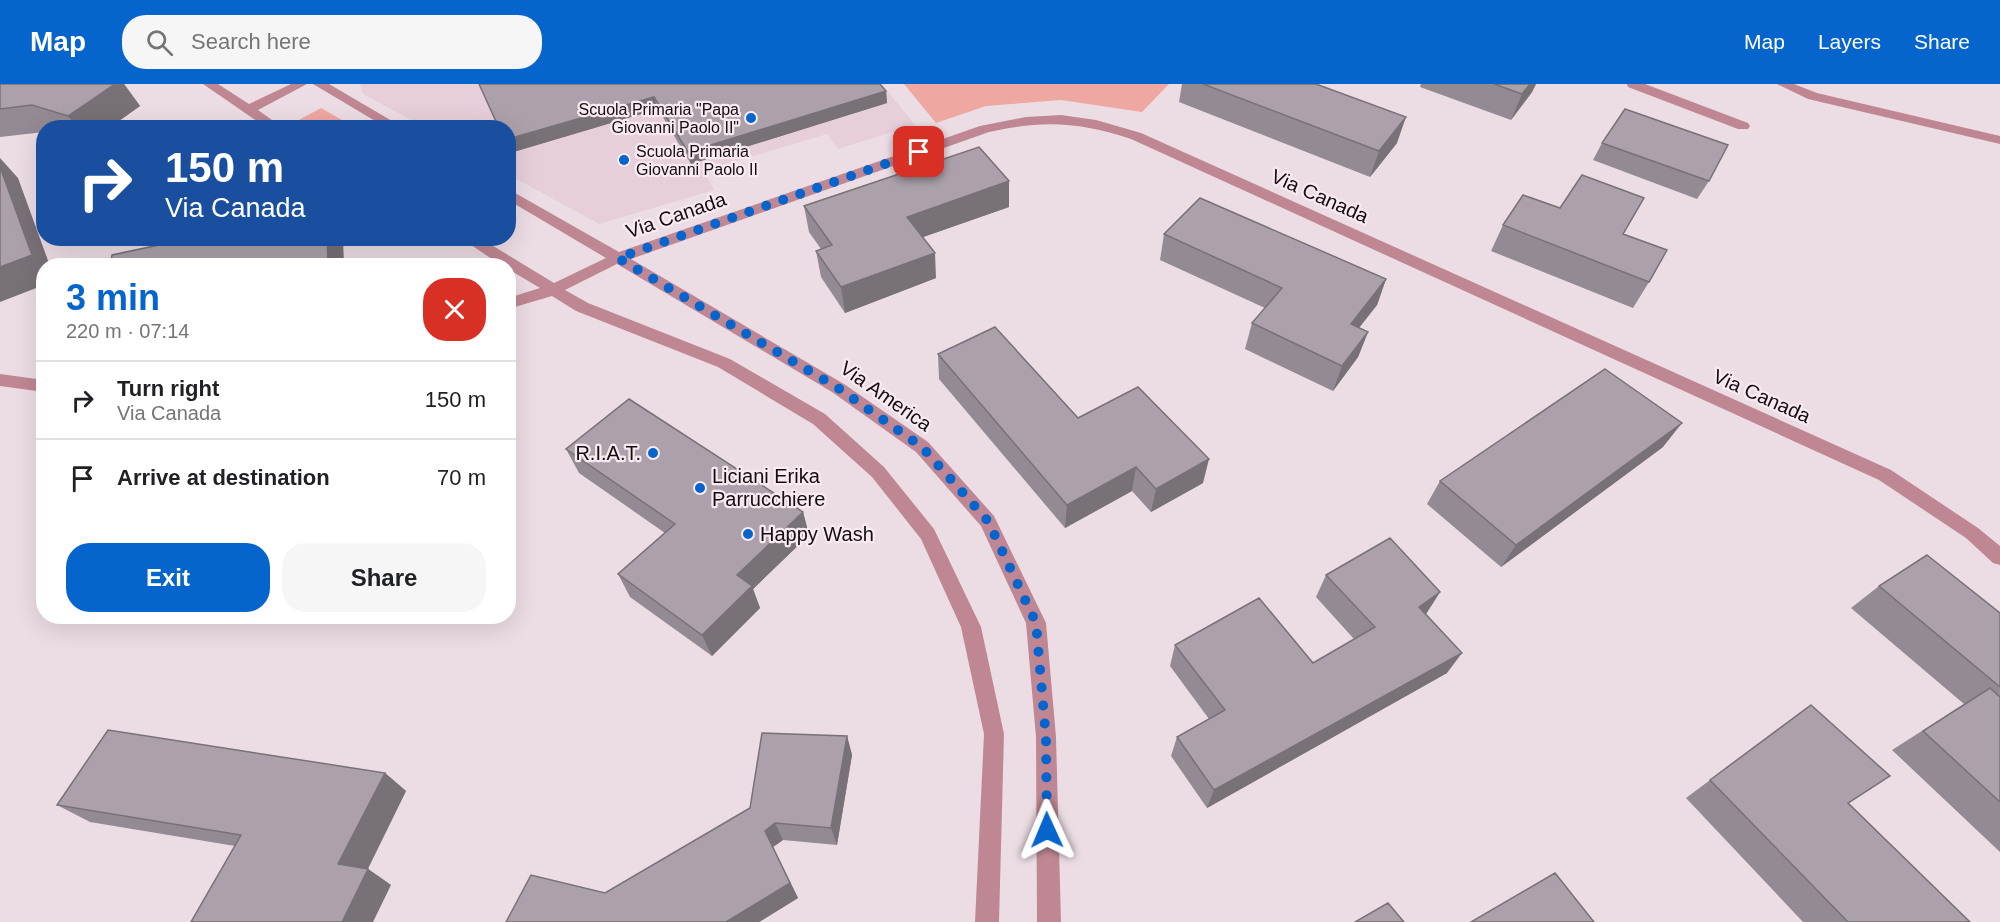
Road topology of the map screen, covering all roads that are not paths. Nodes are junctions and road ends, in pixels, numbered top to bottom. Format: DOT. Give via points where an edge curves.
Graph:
graph roads {
  1 [pos="209,84"];
  2 [pos="301,84"];
  3 [pos="319,84"];
  4 [pos="1633,84"];
  5 [pos="1783,84"];
  6 [pos="248,109"];
  7 [pos="265,120"];
  8 [pos="384,120"];
  9 [pos="1743,126"];
  10 [pos="2000,140"];
  11 [pos="516,198"];
  12 [pos="481,246"];
  13 [pos="500,258"];
  14 [pos="618,258"];
  15 [pos="516,268"];
  16 [pos="552,290"];
  17 [pos="516,301"];
  18 [pos="0,380"];
  19 [pos="36,385"];
  20 [pos="2000,557"];
  21 [pos="987,922"];
  22 [pos="1049,922"];
  1 -- 6 [label="street"];
  2 -- 6 [label="street"];
  3 -- 8 [label="street"];
  4 -- 9 [label="street"];
  5 -- 10 [label="street" via="1813,96"];
  6 -- 7 [label="street"];
  11 -- 14 [label="street, Via America"];
  12 -- 13 [label="street"];
  14 -- 16 [label="street, Via Canada"];
  14 -- 20 [label="street, Via Canada" via="985,129 1022,120 1096,123 1146,140 1885,475 1972,533"];
  14 -- 22 [label="street, Via America" via="838,388 922,447 988,521 1036,623 1046,738"];
  15 -- 16 [label="street"];
  16 -- 17 [label="street, Via Canada"];
  16 -- 21 [label="street" via="582,307 723,363 819,419 878,472 928,534 971,627 994,734"];
  18 -- 19 [label="street"];
}
